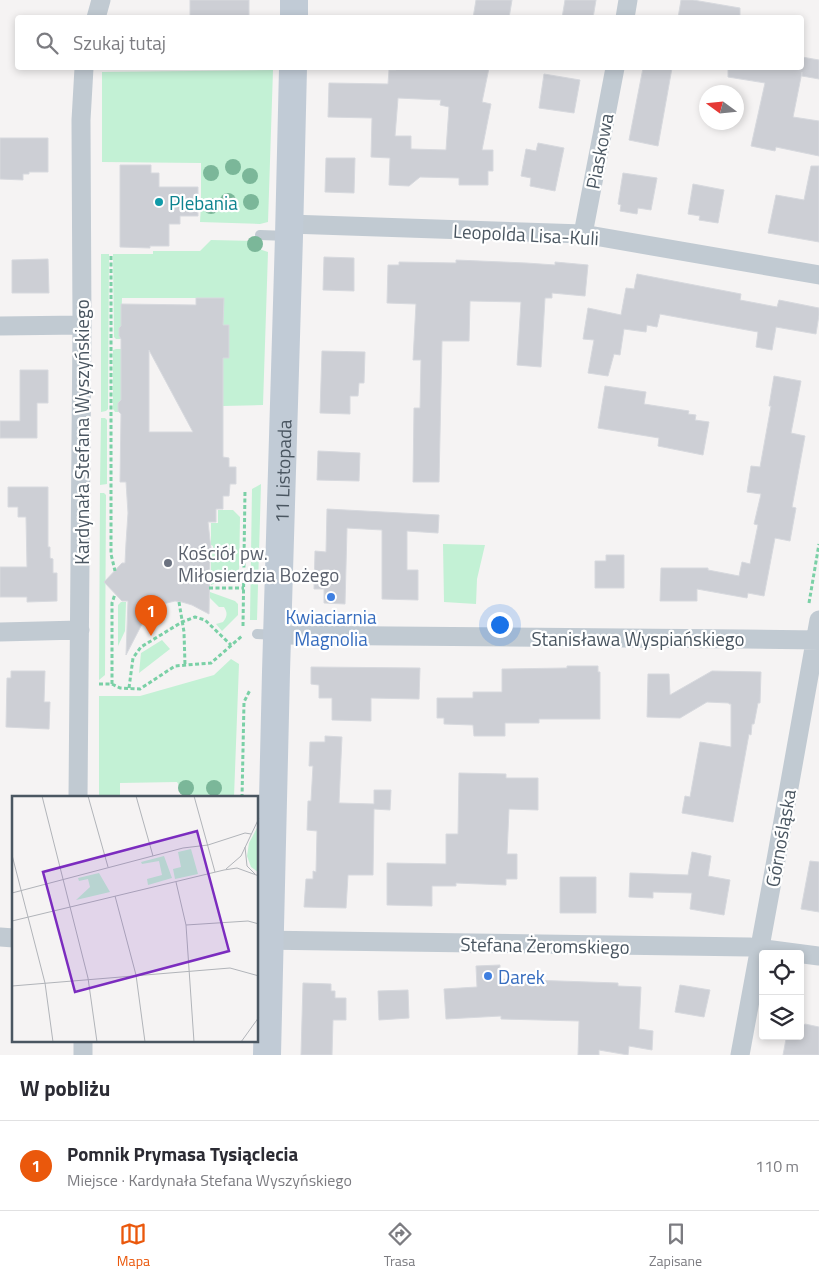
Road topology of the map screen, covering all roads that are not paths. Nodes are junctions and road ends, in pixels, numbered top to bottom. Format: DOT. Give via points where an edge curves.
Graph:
graph roads {
  1 [pos="101,0"];
  2 [pos="294,0"];
  3 [pos="628,0"];
  4 [pos="97,15"];
  5 [pos="294,15"];
  6 [pos="626,15"];
  7 [pos="84,70"];
  8 [pos="293,70"];
  9 [pos="615,70"];
  10 [pos="289,230"];
  11 [pos="583,234"];
  12 [pos="260,235"];
  13 [pos="819,275"];
  14 [pos="82,325"];
  15 [pos="0,326"];
  16 [pos="819,620"];
  17 [pos="80,630"];
  18 [pos="0,632"];
  19 [pos="267,635"];
  20 [pos="817,640"];
  21 [pos="78,796"];
  22 [pos="264,940"];
  23 [pos="760,948"];
  24 [pos="819,956"];
  25 [pos="83,1042"];
  26 [pos="83,1055"];
  27 [pos="267,1055"];
  28 [pos="740,1055"];
  1 -- 4 [label="street"];
  2 -- 5 [label="street"];
  3 -- 6 [label="street"];
  7 -- 14 [label="street, Kardynała Stefana Wyszyńskiego" via="81,120"];
  8 -- 10 [label="street, 11 Listopada"];
  9 -- 11 [label="street, Piaskowa"];
  10 -- 11 [label="street, Leopolda Lisa-Kuli"];
  10 -- 12 [label="lane"];
  10 -- 19 [label="street, 11 Listopada"];
  11 -- 13 [label="street, Leopolda Lisa-Kuli"];
  14 -- 15 [label="street"];
  14 -- 17 [label="street, Kardynała Stefana Wyszyńskiego"];
  16 -- 20 [label="street, Górnośląska"];
  17 -- 18 [label="street"];
  17 -- 21 [label="street, Kardynała Stefana Wyszyńskiego"];
  19 -- 20 [label="street, Stanisława Wyspiańskiego"];
  19 -- 22 [label="street, 11 Listopada"];
  20 -- 23 [label="street, Górnośląska"];
  22 -- 23 [label="street, Stefana Żeromskiego"];
  22 -- 27 [label="street, 11 Listopada"];
  23 -- 24 [label="street, Stefana Żeromskiego"];
  23 -- 28 [label="street, Górnośląska"];
  25 -- 26 [label="street"];
}
